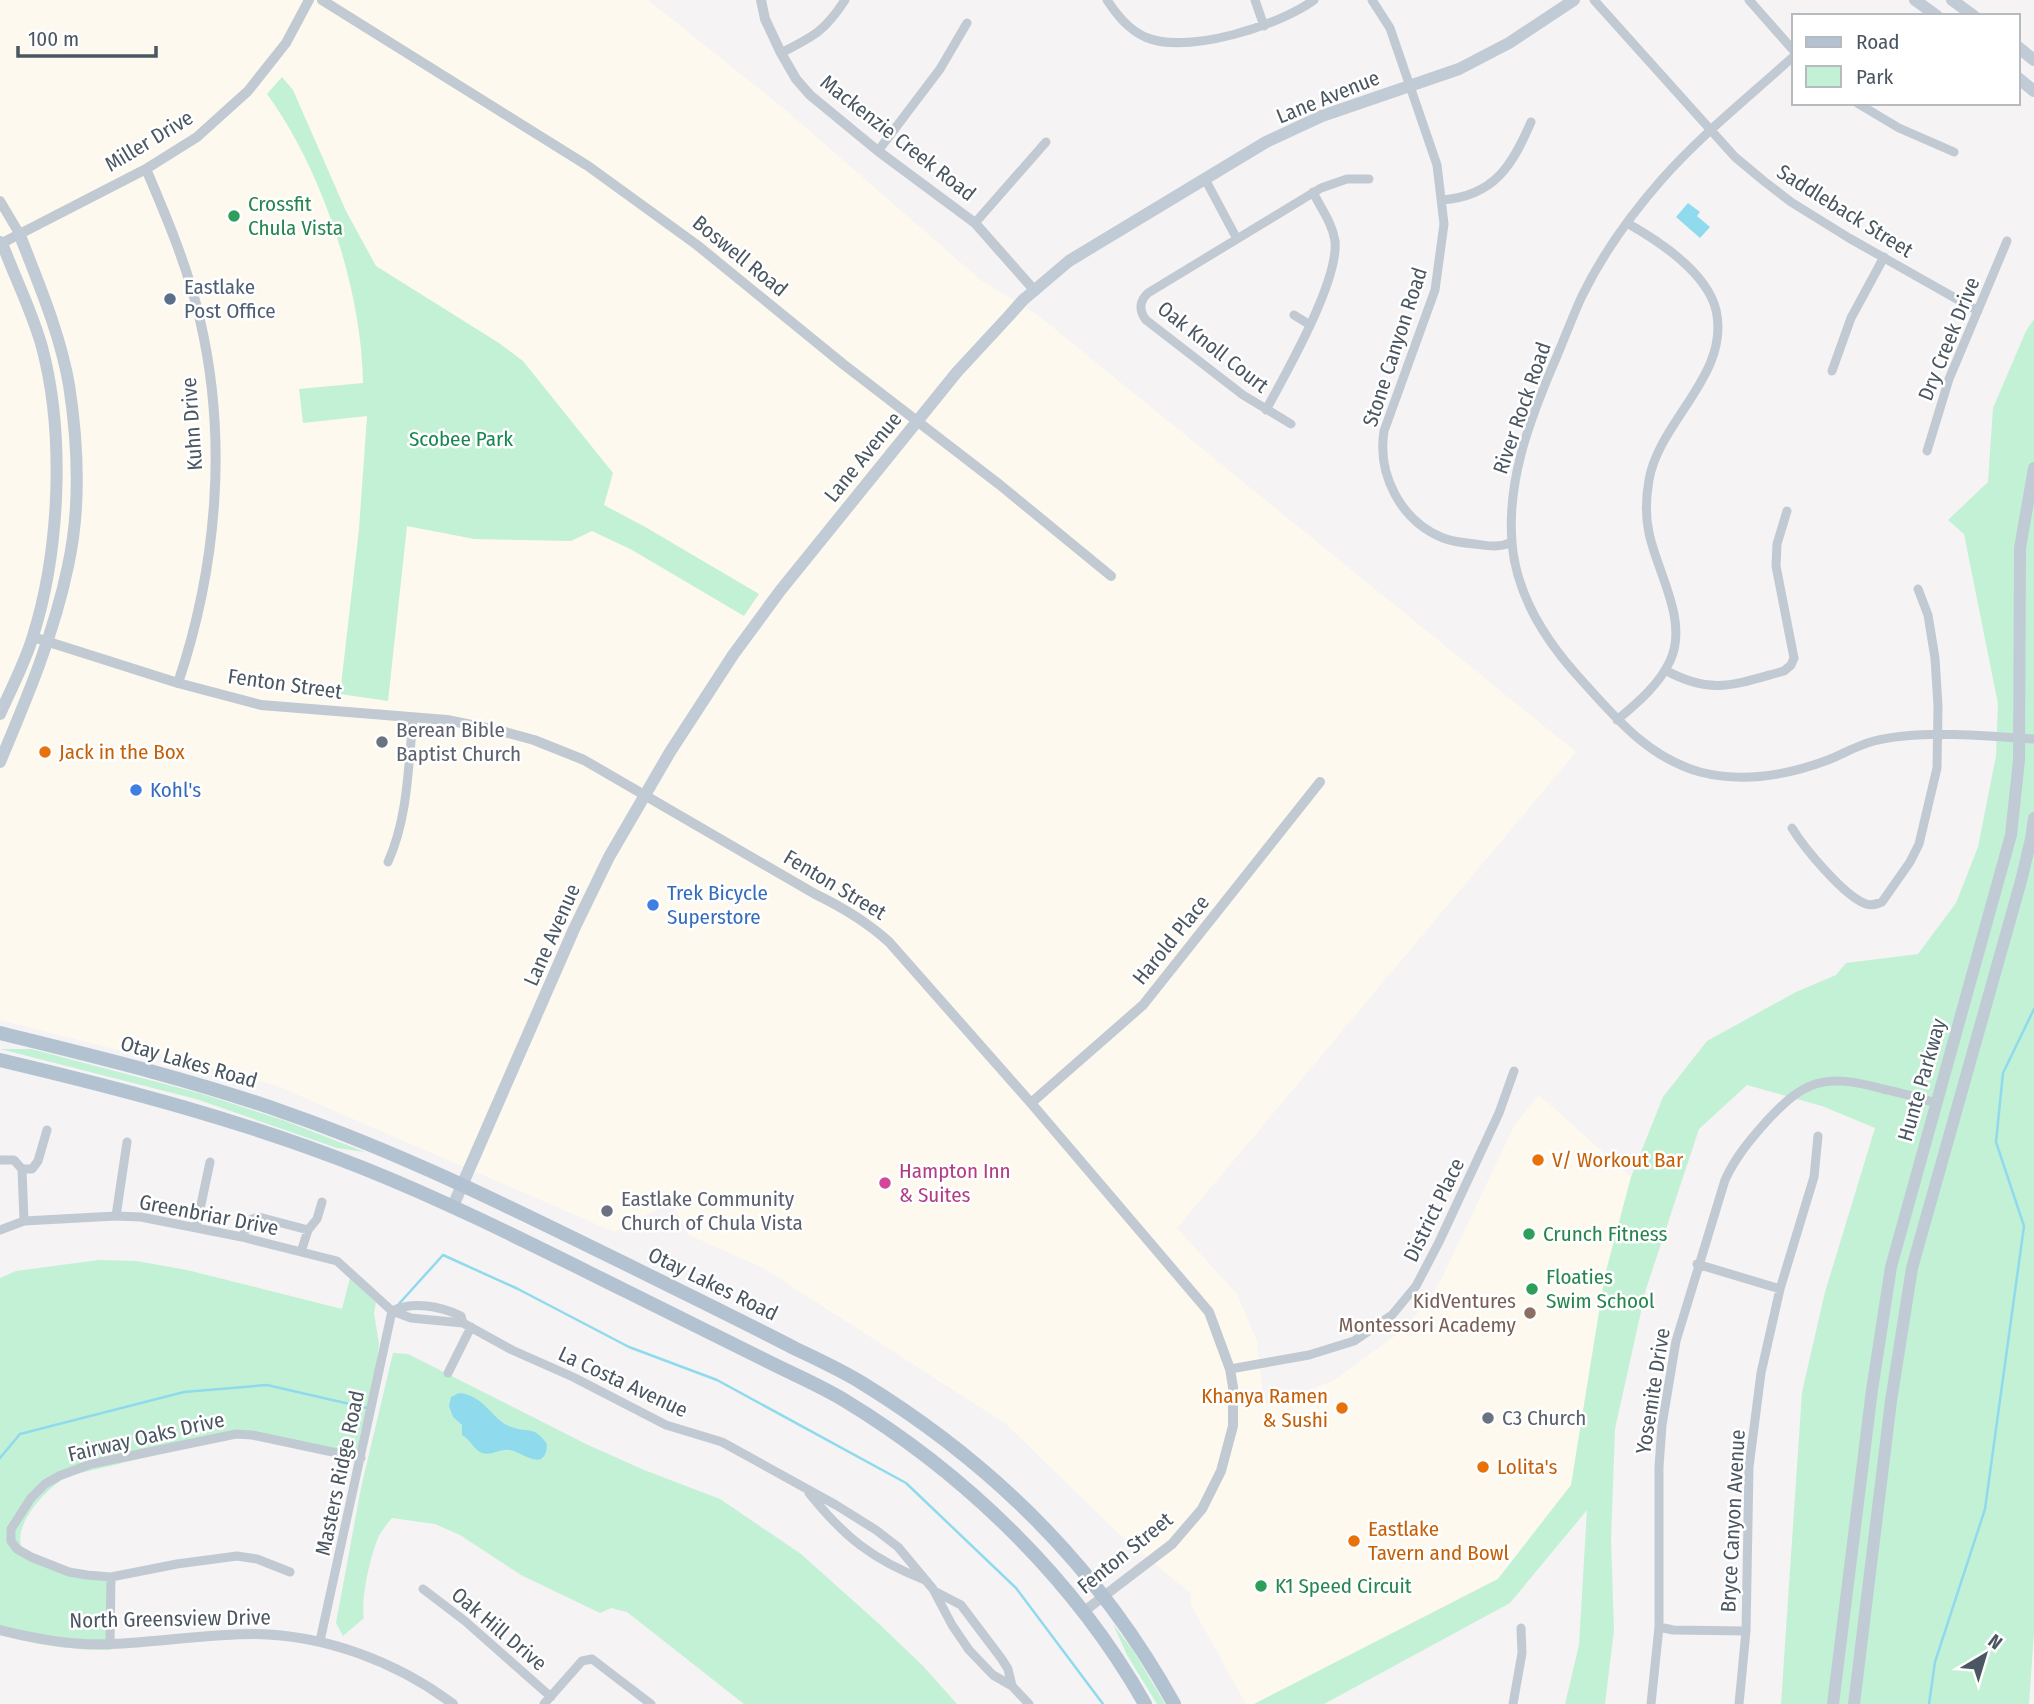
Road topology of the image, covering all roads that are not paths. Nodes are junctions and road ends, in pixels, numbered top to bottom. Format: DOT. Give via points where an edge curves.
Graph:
graph roads {
  1 [pos="309,0"];
  2 [pos="322,0"];
  3 [pos="761,0"];
  4 [pos="845,0"];
  5 [pos="1107,0"];
  6 [pos="1255,0"];
  7 [pos="1314,0"];
  8 [pos="1373,0"];
  9 [pos="1574,0"];
  10 [pos="1594,0"];
  11 [pos="1749,0"];
  12 [pos="1914,0"];
  13 [pos="1952,0"];
  14 [pos="1934,14"];
  15 [pos="1971,14"];
  16 [pos="967,23"];
  17 [pos="1264,26"];
  18 [pos="2020,49"];
  19 [pos="1792,52"];
  20 [pos="781,53"];
  21 [pos="1792,56"];
  22 [pos="2034,60"];
  23 [pos="2020,80"];
  24 [pos="1409,86"];
  25 [pos="2034,91"];
  26 [pos="1860,105"];
  27 [pos="1531,122"];
  28 [pos="1712,131"];
  29 [pos="1046,142"];
  30 [pos="878,150"];
  31 [pos="1954,152"];
  32 [pos="146,169"];
  33 [pos="1205,179"];
  34 [pos="1369,179"];
  35 [pos="1313,192"];
  36 [pos="1442,200"];
  37 [pos="0,201"];
  38 [pos="975,223"];
  39 [pos="1627,223"];
  40 [pos="19,233"];
  41 [pos="1237,239"];
  42 [pos="2007,241"];
  43 [pos="1,242"];
  44 [pos="1884,257"];
  45 [pos="1035,291"];
  46 [pos="1978,311"];
  47 [pos="1294,315"];
  48 [pos="1310,325"];
  49 [pos="1832,371"];
  50 [pos="1266,410"];
  51 [pos="917,421"];
  52 [pos="1291,424"];
  53 [pos="1927,451"];
  54 [pos="2034,468"];
  55 [pos="1787,511"];
  56 [pos="1512,542"];
  57 [pos="1111,576"];
  58 [pos="1918,589"];
  59 [pos="33,637"];
  60 [pos="48,642"];
  61 [pos="1665,670"];
  62 [pos="178,683"];
  63 [pos="0,714"];
  64 [pos="413,719"];
  65 [pos="1617,720"];
  66 [pos="1938,734"];
  67 [pos="2019,738"];
  68 [pos="2034,739"];
  69 [pos="0,762"];
  70 [pos="1320,782"];
  71 [pos="645,794"];
  72 [pos="2034,818"];
  73 [pos="1792,828"];
  74 [pos="388,862"];
  75 [pos="0,1033"];
  76 [pos="0,1060"];
  77 [pos="1514,1071"];
  78 [pos="1031,1103"];
  79 [pos="1935,1103"];
  80 [pos="47,1130"];
  81 [pos="1818,1136"];
  82 [pos="127,1142"];
  83 [pos="0,1160"];
  84 [pos="210,1163"];
  85 [pos="22,1169"];
  86 [pos="464,1184"];
  87 [pos="322,1202"];
  88 [pos="453,1206"];
  89 [pos="116,1216"];
  90 [pos="24,1222"];
  91 [pos="196,1228"];
  92 [pos="0,1230"];
  93 [pos="308,1230"];
  94 [pos="242,1237"];
  95 [pos="301,1252"];
  96 [pos="1697,1265"];
  97 [pos="1780,1289"];
  98 [pos="392,1311"];
  99 [pos="467,1325"];
  100 [pos="1230,1369"];
  101 [pos="448,1373"];
  102 [pos="362,1458"];
  103 [pos="806,1489"];
  104 [pos="290,1572"];
  105 [pos="111,1577"];
  106 [pos="927,1581"];
  107 [pos="423,1589"];
  108 [pos="936,1592"];
  109 [pos="1106,1597"];
  110 [pos="1083,1612"];
  111 [pos="1659,1627"];
  112 [pos="1521,1628"];
  113 [pos="0,1630"];
  114 [pos="1746,1631"];
  115 [pos="320,1641"];
  116 [pos="110,1644"];
  117 [pos="1012,1686"];
  118 [pos="548,1700"];
  119 [pos="453,1704"];
  120 [pos="651,1704"];
  121 [pos="1029,1704"];
  122 [pos="1145,1704"];
  123 [pos="1174,1704"];
  124 [pos="1513,1704"];
  125 [pos="1651,1704"];
  126 [pos="1739,1704"];
  127 [pos="1833,1704"];
  128 [pos="1854,1704"];
  1 -- 32 [label="street, Miller Drive" via="286,43 248,91 197,137"];
  2 -- 51 [label="street, Boswell Road" via="588,166 697,245"];
  3 -- 20 [label="street, Mackenzie Creek Road"];
  4 -- 20 [label="street" via="829,24"];
  5 -- 17 [label="street" via="1129,27 1162,42 1219,38"];
  6 -- 17 [label="street"];
  7 -- 17 [label="street"];
  8 -- 24 [label="street, Stone Canyon Road" via="1390,28"];
  9 -- 24 [label="main road, Lane Avenue" via="1509,43 1459,69"];
  10 -- 28 [label="street, Saddleback Street"];
  11 -- 19 [label="street"];
  12 -- 14 [label="main road"];
  13 -- 15 [label="main road"];
  16 -- 30 [label="street" via="929,84"];
  18 -- 22 [label="main road"];
  20 -- 30 [label="street, Mackenzie Creek Road" via="810,95"];
  21 -- 28 [label="street, River Rock Road"];
  23 -- 25 [label="main road"];
  24 -- 33 [label="main road, Lane Avenue" via="1322,116 1266,142"];
  24 -- 36 [label="street, Stone Canyon Road" via="1437,165"];
  26 -- 31 [label="street"];
  27 -- 36 [label="street" via="1500,176 1473,194"];
  28 -- 39 [label="street, River Rock Road" via="1664,177"];
  28 -- 44 [label="street, Saddleback Street" via="1753,173 1791,202"];
  29 -- 38 [label="street"];
  30 -- 38 [label="street, Mackenzie Creek Road"];
  32 -- 40 [label="street, Miller Drive"];
  32 -- 62 [label="street, Kuhn Drive" via="172,229 200,320 215,426 208,564"];
  33 -- 41 [label="street"];
  33 -- 45 [label="main road, Lane Avenue" via="1085,250"];
  34 -- 35 [label="street" via="1338,181"];
  35 -- 41 [label="street"];
  35 -- 48 [label="street" via="1331,227 1335,255"];
  36 -- 56 [label="street, Stone Canyon Road" via="1437,282 1387,421 1384,463 1401,505 1430,531 1455,542 1501,547"];
  37 -- 40 [label="street"];
  38 -- 45 [label="street, Mackenzie Creek Road"];
  39 -- 56 [label="street, River Rock Road" via="1583,293 1542,392 1516,471"];
  39 -- 61 [label="street" via="1692,271 1711,296 1718,327 1711,363 1662,445 1648,482 1649,534 1676,628 1673,654"];
  40 -- 43 [label="street, Miller Drive"];
  40 -- 60 [label="main road" via="56,336 75,436 77,470 68,566"];
  41 -- 50 [label="street, Oak Knoll Court" via="1145,296 1141,310 1146,320"];
  42 -- 46 [label="street, Dry Creek Drive"];
  43 -- 59 [label="main road" via="27,301 52,404 55,533"];
  44 -- 46 [label="street, Saddleback Street"];
  44 -- 49 [label="street" via="1851,318"];
  45 -- 51 [label="main road, Lane Avenue"];
  46 -- 53 [label="street, Dry Creek Drive" via="1949,379"];
  47 -- 48 [label="street"];
  48 -- 50 [label="street"];
  50 -- 52 [label="street, Oak Knoll Court"];
  51 -- 57 [label="street, Boswell Road"];
  51 -- 71 [label="main road, Lane Avenue" via="761,616"];
  54 -- 67 [label="main road, Hunte Parkway" via="2020,548"];
  55 -- 61 [label="street" via="1776,566 1794,658 1791,665 1784,671 1717,687 1686,681"];
  56 -- 65 [label="street, River Rock Road" via="1523,586 1545,635"];
  58 -- 66 [label="street" via="1932,634"];
  59 -- 60 [label="street, Fenton Street"];
  59 -- 63 [label="main road"];
  60 -- 62 [label="street, Fenton Street"];
  60 -- 69 [label="main road"];
  61 -- 65 [label="street"];
  62 -- 64 [label="street, Fenton Street" via="261,705"];
  64 -- 71 [label="street, Fenton Street" via="453,721 534,740 584,760"];
  64 -- 74 [label="street" via="404,815"];
  65 -- 66 [label="street, River Rock Road" via="1674,762 1735,777 1776,774 1873,741"];
  66 -- 67 [label="street, River Rock Road"];
  66 -- 73 [label="street" via="1937,768 1919,844 1882,902 1869,905 1859,900 1812,858"];
  67 -- 68 [label="street, River Rock Road"];
  67 -- 79 [label="main road, Hunte Parkway" via="2011,835"];
  70 -- 78 [label="street, Harold Place" via="1143,1005"];
  71 -- 78 [label="street, Fenton Street" via="874,928"];
  71 -- 86 [label="main road, Lane Avenue" via="574,929"];
  72 -- 128 [label="main road, Hunte Parkway" via="2021,881 1912,1268"];
  75 -- 86 [label="main road, Otay Lakes Road" via="172,1077 288,1113"];
  76 -- 88 [label="main road" via="218,1118 362,1168"];
  77 -- 100 [label="street, District Place" via="1439,1242 1416,1286 1392,1315 1354,1341 1309,1355"];
  78 -- 100 [label="street, Fenton Street" via="1209,1312"];
  79 -- 96 [label="street, Yosemite Drive" via="1845,1080 1798,1092 1735,1159"];
  79 -- 127 [label="main road, Hunte Parkway" via="1891,1267"];
  80 -- 85 [label="street" via="38,1161 32,1169"];
  81 -- 97 [label="street, Bryce Canyon Avenue" via="1814,1177"];
  82 -- 89 [label="street"];
  83 -- 85 [label="street" via="14,1160"];
  84 -- 91 [label="street"];
  85 -- 90 [label="street"];
  86 -- 88 [label="main road, Lane Avenue"];
  86 -- 109 [label="main road, Otay Lakes Road" via="860,1382 993,1477"];
  87 -- 93 [label="street"];
  88 -- 110 [label="main road" via="842,1399 908,1443 981,1502 1060,1581"];
  89 -- 90 [label="street, Greenbriar Drive"];
  89 -- 91 [label="street, Greenbriar Drive"];
  90 -- 92 [label="street, Greenbriar Drive"];
  91 -- 94 [label="street, Greenbriar Drive"];
  93 -- 94 [label="street" via="259,1217 252,1219"];
  93 -- 95 [label="street"];
  94 -- 95 [label="street, Greenbriar Drive"];
  95 -- 98 [label="street, Greenbriar Drive" via="337,1261"];
  96 -- 97 [label="street"];
  96 -- 111 [label="street, Yosemite Drive" via="1676,1340 1662,1425"];
  97 -- 114 [label="street, Bryce Canyon Avenue" via="1761,1373 1749,1467"];
  98 -- 99 [label="street, La Costa Avenue"];
  98 -- 102 [label="street, Masters Ridge Road"];
  99 -- 101 [label="street"];
  99 -- 103 [label="street, La Costa Avenue" via="666,1424 722,1442"];
  100 -- 109 [label="street, Fenton Street" via="1233,1426 1209,1496 1172,1544"];
  102 -- 105 [label="street, Fairway Oaks Drive" via="236,1434 75,1469 45,1484 11,1529 17,1549 69,1573"];
  102 -- 115 [label="street, Masters Ridge Road"];
  103 -- 106 [label="street, La Costa Avenue" via="876,1530 898,1547"];
  103 -- 106 [label="street, La Costa Avenue" via="857,1545"];
  104 -- 105 [label="street" via="237,1556"];
  105 -- 116 [label="street"];
  106 -- 108 [label="street, La Costa Avenue"];
  107 -- 118 [label="street, Oak Hill Drive" via="465,1621"];
  108 -- 117 [label="street, La Costa Avenue" via="969,1650 993,1675"];
  108 -- 117 [label="street, La Costa Avenue" via="961,1605 1008,1669"];
  109 -- 110 [label="street, Fenton Street"];
  109 -- 123 [label="main road, Otay Lakes Road"];
  110 -- 122 [label="main road"];
  111 -- 114 [label="street"];
  111 -- 125 [label="street, Yosemite Drive"];
  112 -- 124 [label="street" via="1522,1653"];
  113 -- 116 [label="street, North Greensview Drive" via="78,1644"];
  114 -- 126 [label="street, Bryce Canyon Avenue"];
  115 -- 116 [label="street, North Greensview Drive" via="257,1634"];
  115 -- 119 [label="street, North Greensview Drive" via="396,1668"];
  117 -- 121 [label="street, La Costa Avenue"];
  118 -- 120 [label="street" via="582,1661 592,1658"];
}
